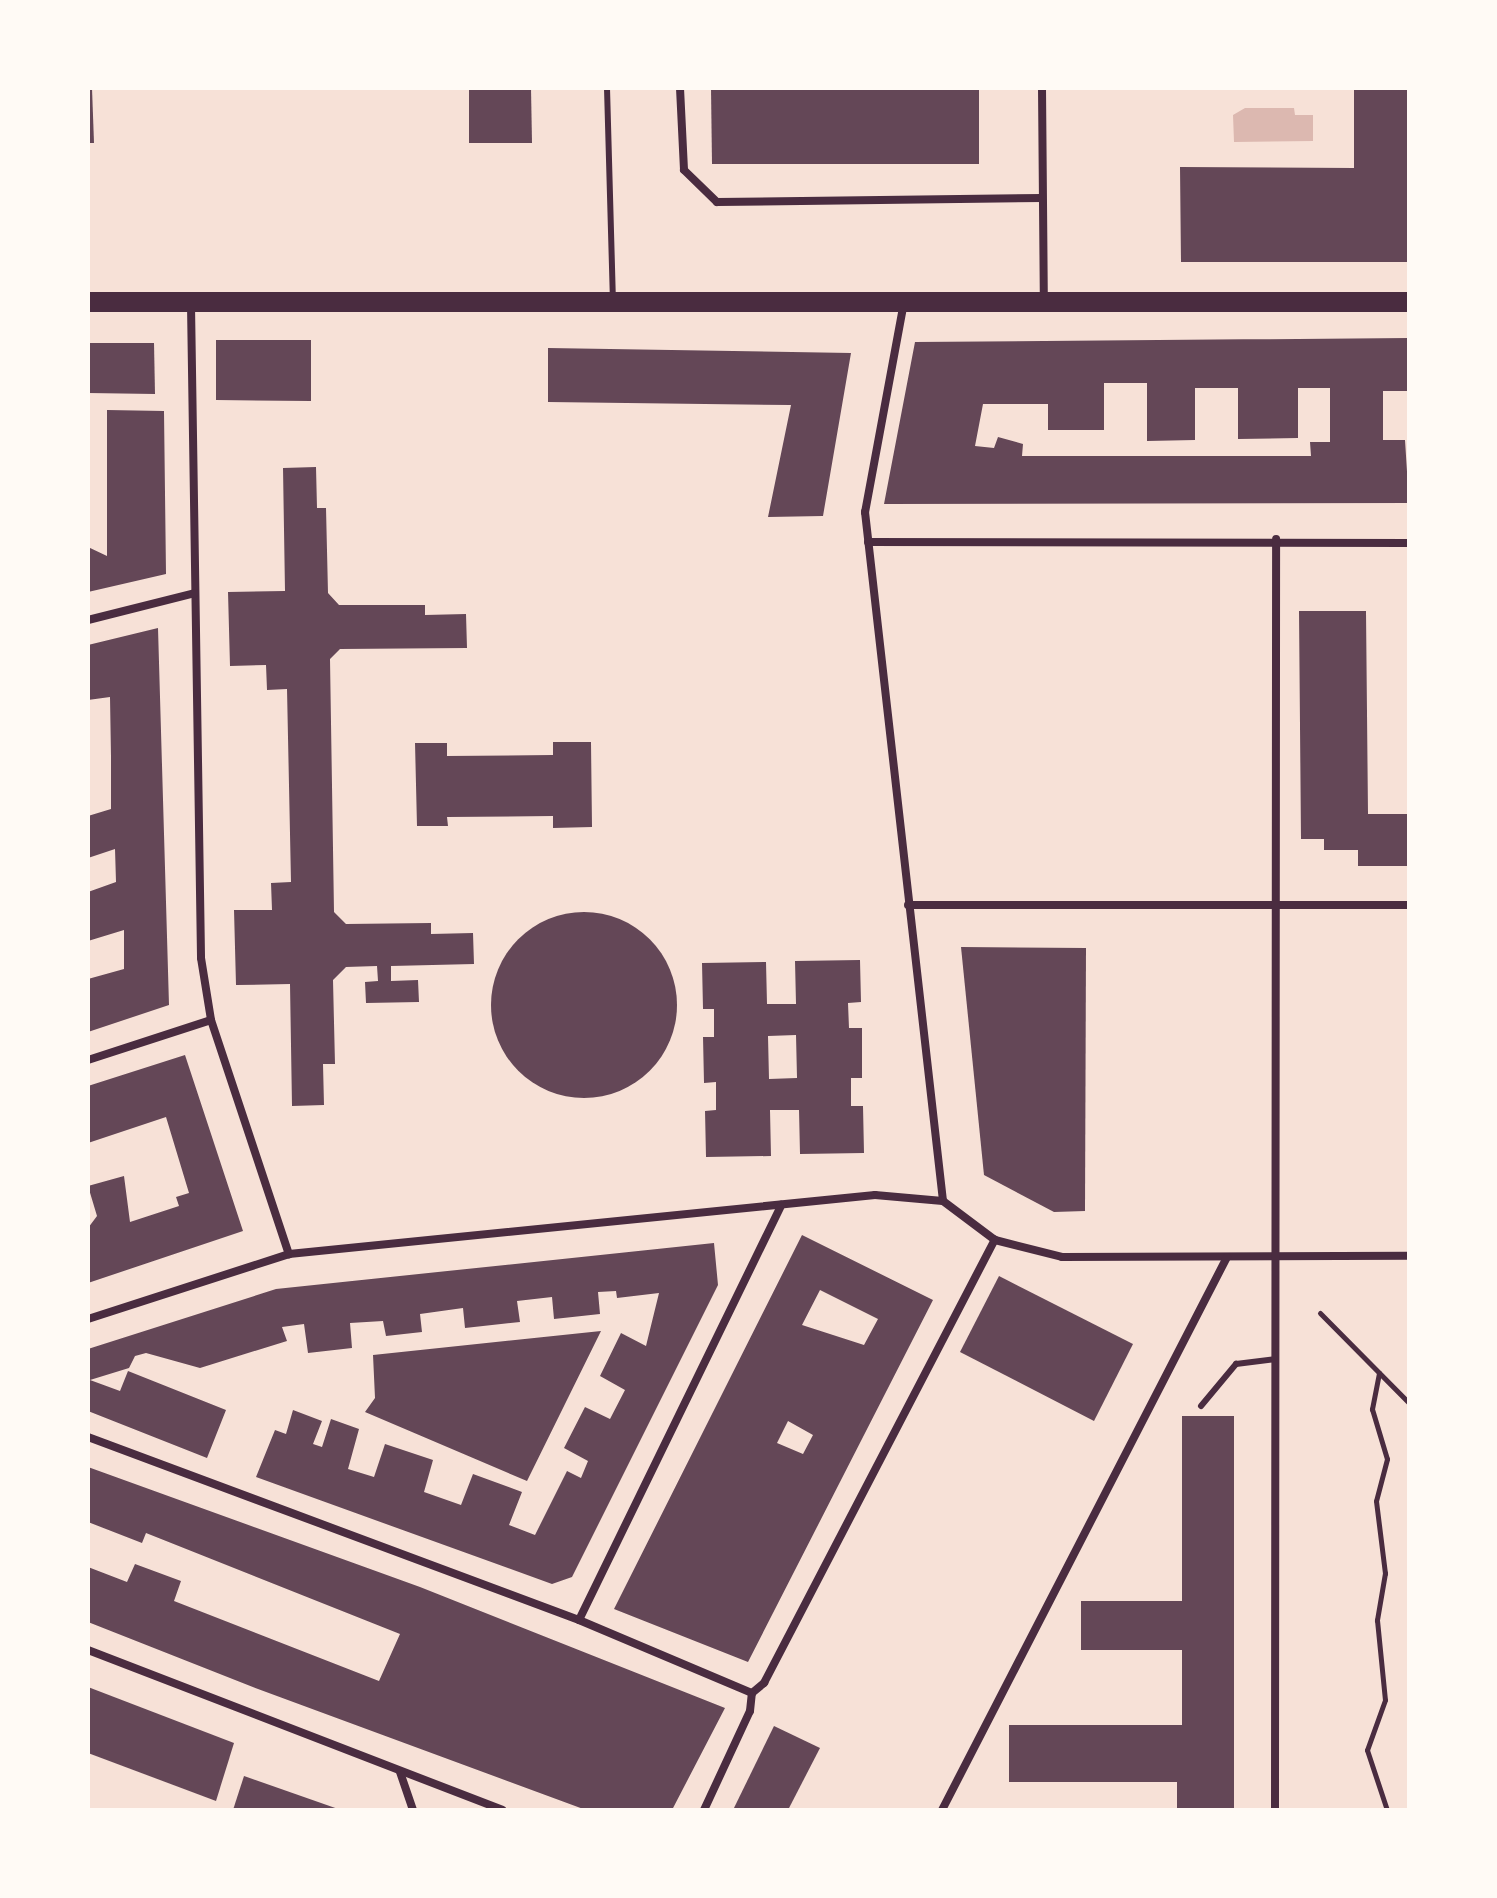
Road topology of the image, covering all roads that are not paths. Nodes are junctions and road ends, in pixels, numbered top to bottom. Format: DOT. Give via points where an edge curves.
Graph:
graph roads {
  1 [pos="607,88"];
  2 [pos="680,88"];
  3 [pos="1042,88"];
  4 [pos="1042,198"];
  5 [pos="613,297"];
  6 [pos="905,300"];
  7 [pos="191,301"];
  8 [pos="1044,301"];
  9 [pos="88,302"];
  10 [pos="1409,302"];
  11 [pos="1276,539"];
  12 [pos="868,542"];
  13 [pos="1409,543"];
  14 [pos="195,593"];
  15 [pos="88,620"];
  16 [pos="908,905"];
  17 [pos="1409,905"];
  18 [pos="1278,906"];
  19 [pos="211,1020"];
  20 [pos="88,1060"];
  21 [pos="943,1201"];
  22 [pos="781,1205"];
  23 [pos="995,1240"];
  24 [pos="289,1254"];
  25 [pos="1274,1256"];
  26 [pos="1409,1256"];
  27 [pos="1227,1257"];
  28 [pos="88,1319"];
  29 [pos="1275,1359"];
  30 [pos="1201,1406"];
  31 [pos="88,1437"];
  32 [pos="579,1620"];
  33 [pos="88,1650"];
  34 [pos="752,1693"];
  35 [pos="400,1772"];
  36 [pos="413,1810"];
  37 [pos="502,1810"];
  38 [pos="704,1810"];
  39 [pos="942,1810"];
  40 [pos="1275,1810"];
  1 -- 5 [label="lane"];
  2 -- 4 [label="street" via="684,170 717,202"];
  3 -- 4 [label="street"];
  4 -- 8 [label="street"];
  5 -- 6 [label="main road"];
  5 -- 7 [label="main road"];
  6 -- 8 [label="main road"];
  6 -- 12 [label="street" via="866,491"];
  7 -- 9 [label="main road"];
  7 -- 14 [label="street"];
  8 -- 10 [label="main road"];
  11 -- 12 [label="street"];
  11 -- 13 [label="street"];
  11 -- 18 [label="street"];
  12 -- 16 [label="street"];
  14 -- 15 [label="street"];
  14 -- 19 [label="street" via="201,958"];
  16 -- 18 [label="street"];
  16 -- 21 [label="street"];
  17 -- 18 [label="street"];
  18 -- 25 [label="street"];
  19 -- 20 [label="street"];
  19 -- 24 [label="street"];
  21 -- 22 [label="street" via="875,1195"];
  21 -- 23 [label="street"];
  22 -- 24 [label="street"];
  22 -- 32 [label="street"];
  23 -- 27 [label="street" via="1062,1257"];
  23 -- 34 [label="street" via="764,1683"];
  24 -- 28 [label="street"];
  25 -- 26 [label="street"];
  25 -- 27 [label="street"];
  25 -- 29 [label="street"];
  27 -- 39 [label="street"];
  29 -- 30 [label="lane" via="1236,1364"];
  29 -- 40 [label="street"];
  31 -- 32 [label="street"];
  32 -- 34 [label="street"];
  33 -- 35 [label="street"];
  34 -- 38 [label="street" via="750,1711"];
  35 -- 36 [label="street"];
  35 -- 37 [label="street"];
}
